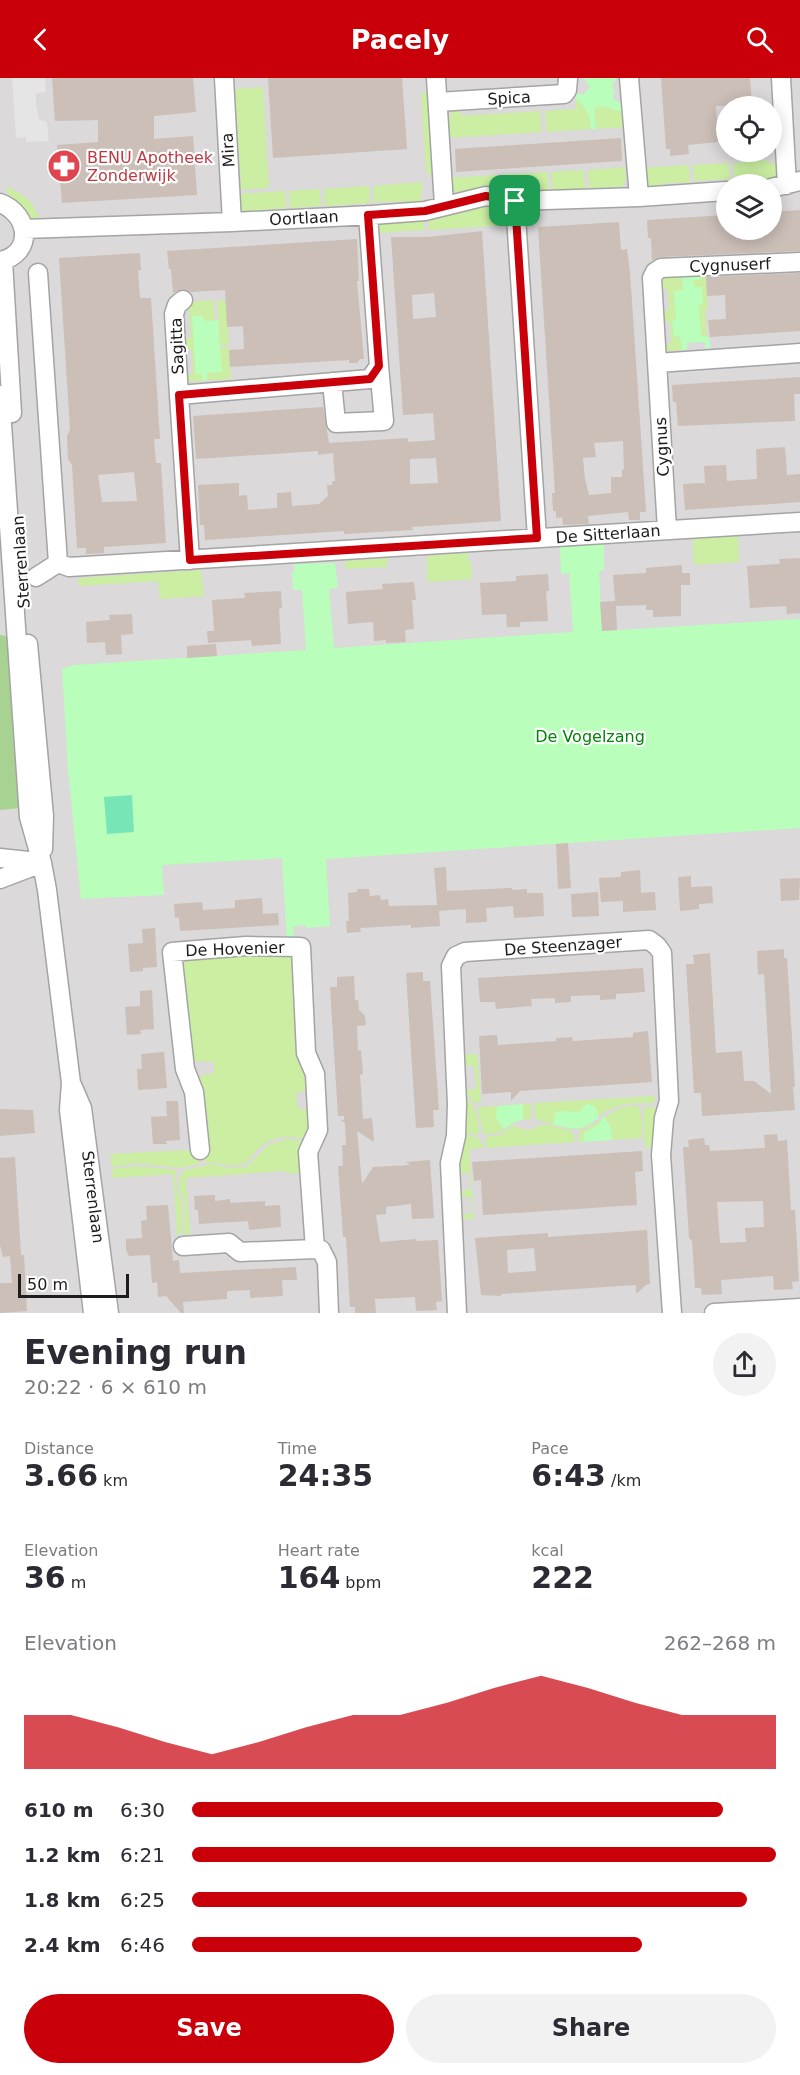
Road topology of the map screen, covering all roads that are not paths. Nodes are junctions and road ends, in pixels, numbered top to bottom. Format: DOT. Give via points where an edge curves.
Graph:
graph roads {
  1 [pos="224,78"];
  2 [pos="436,78"];
  3 [pos="568,78"];
  4 [pos="629,78"];
  5 [pos="787,78"];
  6 [pos="438,102"];
  7 [pos="786,185"];
  8 [pos="716,192"];
  9 [pos="639,197"];
  10 [pos="515,201"];
  11 [pos="0,203"];
  12 [pos="444,205"];
  13 [pos="368,215"];
  14 [pos="232,222"];
  15 [pos="24,229"];
  16 [pos="1,261"];
  17 [pos="800,262"];
  18 [pos="661,268"];
  19 [pos="38,273"];
  20 [pos="183,300"];
  21 [pos="800,353"];
  22 [pos="657,363"];
  23 [pos="379,366"];
  24 [pos="332,382"];
  25 [pos="0,395"];
  26 [pos="179,395"];
  27 [pos="800,522"];
  28 [pos="667,530"];
  29 [pos="537,538"];
  30 [pos="190,560"];
  31 [pos="58,563"];
  32 [pos="36,577"];
  33 [pos="0,858"];
  34 [pos="42,863"];
  35 [pos="0,879"];
  36 [pos="71,1083"];
  37 [pos="200,1150"];
  38 [pos="183,1246"];
  39 [pos="315,1249"];
  40 [pos="800,1308"];
  41 [pos="93,1313"];
  42 [pos="109,1313"];
  43 [pos="329,1313"];
  44 [pos="457,1313"];
  45 [pos="672,1313"];
  46 [pos="714,1313"];
  1 -- 14 [label="street, Mira"];
  2 -- 6 [label="street"];
  3 -- 6 [label="street, Spica" via="564,94"];
  4 -- 9 [label="street"];
  5 -- 7 [label="street"];
  6 -- 12 [label="street"];
  8 -- 9 [label="street, Oortlaan"];
  9 -- 10 [label="street, Oortlaan"];
  10 -- 12 [label="street, Oortlaan" via="486,196"];
  10 -- 29 [label="street"];
  11 -- 15 [label="street" via="16,212"];
  12 -- 13 [label="street, Oortlaan" via="425,211"];
  13 -- 14 [label="street, Oortlaan"];
  13 -- 23 [label="street"];
  14 -- 15 [label="street, Oortlaan"];
  15 -- 16 [label="street" via="21,245 10,258"];
  16 -- 34 [label="street, Sterrenlaan" via="22,580 44,816"];
  17 -- 18 [label="street, Cygnuserf"];
  18 -- 22 [label="street, Cygnus" via="652,278"];
  19 -- 31 [label="street"];
  20 -- 26 [label="street, Sagitta" via="174,314"];
  21 -- 22 [label="street"];
  22 -- 28 [label="street, Cygnus"];
  23 -- 24 [label="street, Sagitta" via="370,379"];
  23 -- 24 [label="street" via="384,421 336,423"];
  24 -- 26 [label="street, Sagitta"];
  25 -- 34 [label="street, Sterrenlaan" via="29,817"];
  26 -- 30 [label="street, Sagitta"];
  27 -- 28 [label="street, De Sitterlaan"];
  28 -- 29 [label="street, De Sitterlaan"];
  29 -- 30 [label="street, De Sitterlaan"];
  30 -- 31 [label="street, De Sitterlaan" via="69,567"];
  31 -- 32 [label="street, Sterrenlaan"];
  33 -- 34 [label="street"];
  34 -- 35 [label="street"];
  34 -- 36 [label="street, Sterrenlaan"];
  36 -- 41 [label="street, Sterrenlaan" via="69,1110"];
  36 -- 42 [label="street, Sterrenlaan" via="82,1108"];
  37 -- 39 [label="street, De Hovenier" via="194,1092 185,1070 172,952 246,946 301,947 306,1053 315,1074 318,1130 308,1152"];
  38 -- 39 [label="street" via="229,1243 240,1252"];
  39 -- 43 [label="street, De Hovenier" via="321,1250 327,1262"];
  40 -- 46 [label="street"];
  44 -- 45 [label="street, De Steenzager" via="450,1163 457,1115 451,966 456,956 465,952 649,940 662,954 669,1101 661,1155"];
}
